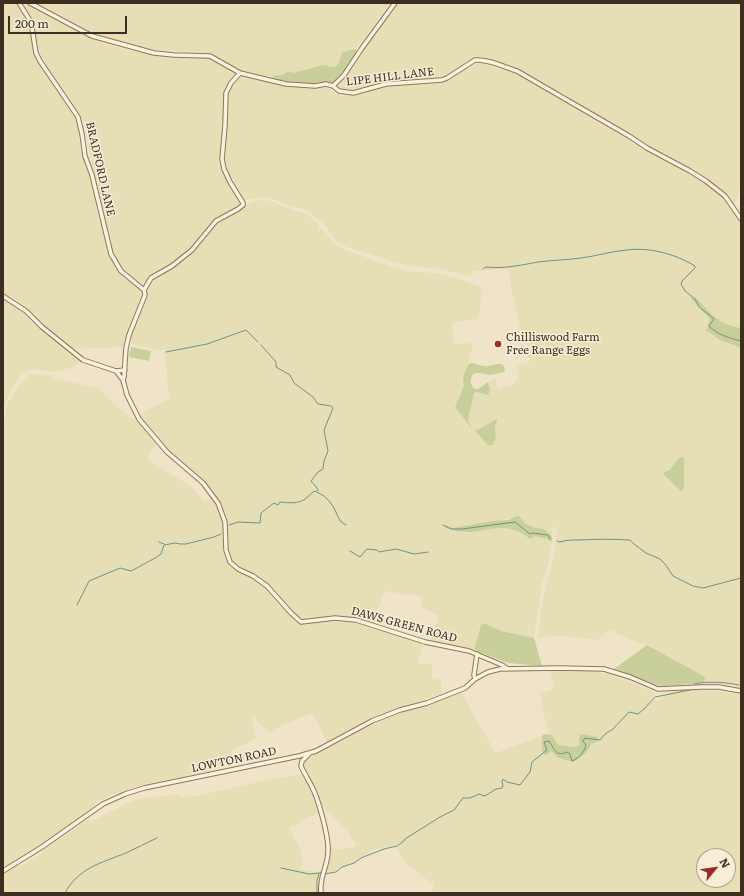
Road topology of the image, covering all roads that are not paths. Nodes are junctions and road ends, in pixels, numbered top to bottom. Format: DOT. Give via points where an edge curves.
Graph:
graph roads {
  1 [pos="30,3"];
  2 [pos="395,3"];
  3 [pos="20,4"];
  4 [pos="240,73"];
  5 [pos="333,86"];
  6 [pos="741,219"];
  7 [pos="144,290"];
  8 [pos="3,296"];
  9 [pos="125,370"];
  10 [pos="116,371"];
  11 [pos="122,380"];
  12 [pos="477,654"];
  13 [pos="506,668"];
  14 [pos="475,679"];
  15 [pos="741,691"];
  16 [pos="309,753"];
  17 [pos="292,757"];
  18 [pos="301,764"];
  19 [pos="3,871"];
  20 [pos="321,893"];
  1 -- 4 [label="street, LIPE HILL LANE" via="92,36 154,53 210,56"];
  2 -- 5 [label="street" via="344,75"];
  3 -- 7 [label="street, BRADFORD LANE" via="31,22 36,53 40,61 78,117 85,156 111,254 121,271"];
  4 -- 5 [label="street, LIPE HILL LANE" via="286,84"];
  4 -- 7 [label="street" via="226,93 222,159 228,178 243,203 238,209 216,220 192,250 151,278"];
  5 -- 6 [label="street, LIPE HILL LANE" via="339,91 353,92 386,84 442,80 475,60 517,71 706,181 725,196"];
  7 -- 9 [label="street" via="129,335"];
  8 -- 10 [label="street" via="26,311 83,360"];
  9 -- 10 [label="street"];
  9 -- 11 [label="street"];
  10 -- 11 [label="street, DAWS GREEN ROAD"];
  11 -- 12 [label="street, DAWS GREEN ROAD" via="140,420 166,452 200,479 218,504 225,522 226,550 230,562 238,570 267,586 280,603 302,622 335,618 356,620 406,637"];
  12 -- 13 [label="street, DAWS GREEN ROAD"];
  12 -- 14 [label="street"];
  13 -- 14 [label="street, LOWTON ROAD" via="488,672"];
  13 -- 15 [label="street, DAWS GREEN ROAD" via="604,669 658,689 701,686"];
  14 -- 16 [label="street, LOWTON ROAD" via="465,688 372,721"];
  16 -- 17 [label="street, LOWTON ROAD"];
  16 -- 18 [label="street"];
  17 -- 18 [label="street"];
  17 -- 19 [label="street, LOWTON ROAD" via="126,794 99,807"];
  18 -- 20 [label="street" via="314,791 328,840 328,858 322,875"];
}
